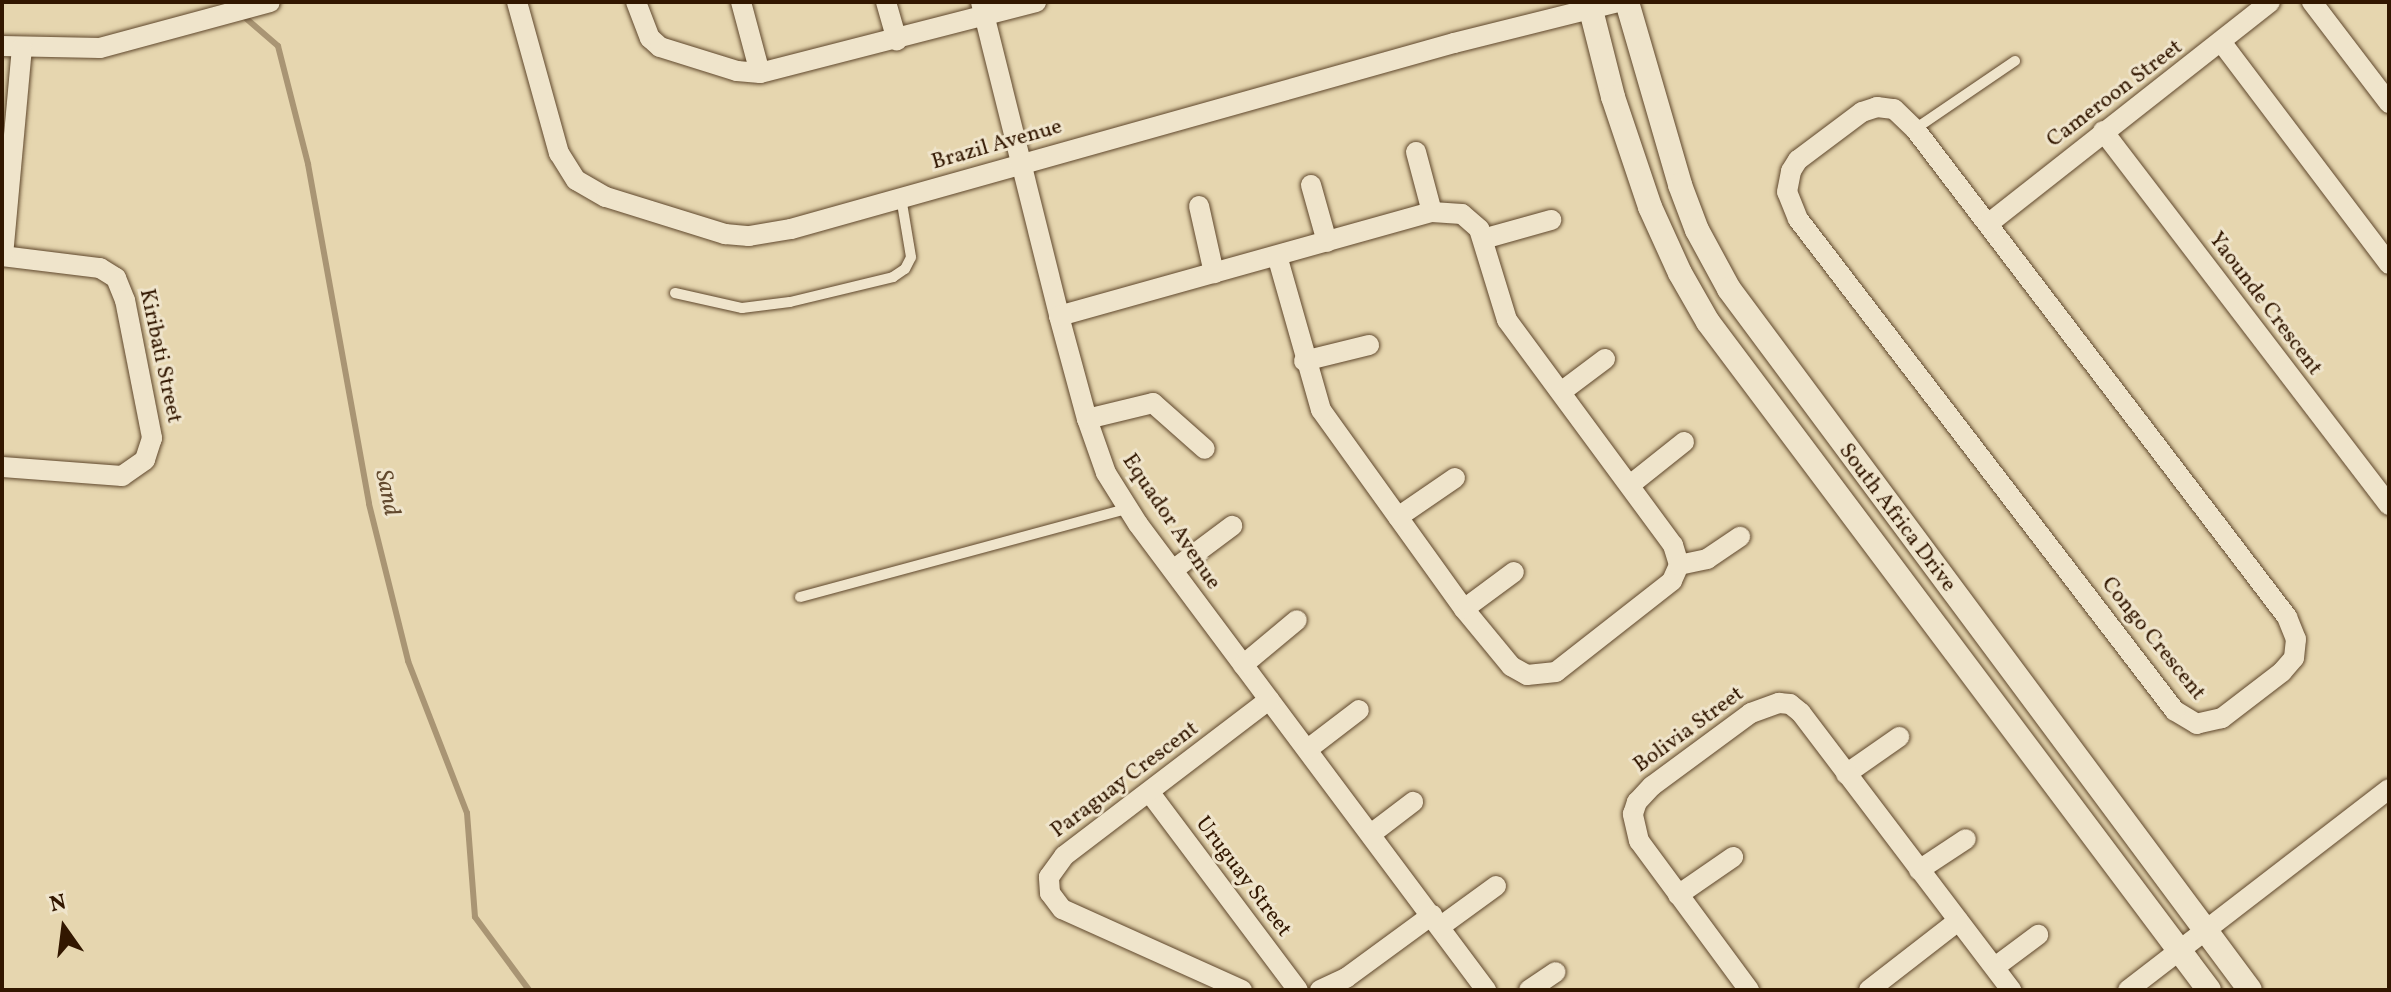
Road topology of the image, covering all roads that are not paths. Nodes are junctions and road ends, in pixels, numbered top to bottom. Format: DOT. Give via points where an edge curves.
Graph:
graph roads {
  1 [pos="270,2"];
  2 [pos="517,2"];
  3 [pos="636,2"];
  4 [pos="741,2"];
  5 [pos="886,2"];
  6 [pos="1036,2"];
  7 [pos="1618,2"];
  8 [pos="1627,2"];
  9 [pos="2270,2"];
  10 [pos="2312,2"];
  11 [pos="1590,6"];
  12 [pos="983,10"];
  13 [pos="897,40"];
  14 [pos="2222,43"];
  15 [pos="12,47"];
  16 [pos="2015,61"];
  17 [pos="760,73"];
  18 [pos="2389,103"];
  19 [pos="1915,129"];
  20 [pos="2103,131"];
  21 [pos="1416,152"];
  22 [pos="1020,163"];
  23 [pos="1311,185"];
  24 [pos="901,197"];
  25 [pos="1199,206"];
  26 [pos="1432,212"];
  27 [pos="1551,220"];
  28 [pos="1988,224"];
  29 [pos="1483,239"];
  30 [pos="1327,242"];
  31 [pos="2,256"];
  32 [pos="1277,256"];
  33 [pos="2389,264"];
  34 [pos="1214,273"];
  35 [pos="675,293"];
  36 [pos="1059,316"];
  37 [pos="1369,345"];
  38 [pos="1605,359"];
  39 [pos="1304,361"];
  40 [pos="1561,392"];
  41 [pos="1087,419"];
  42 [pos="1684,442"];
  43 [pos="1205,449"];
  44 [pos="2,467"];
  45 [pos="1455,478"];
  46 [pos="1630,485"];
  47 [pos="2389,505"];
  48 [pos="1127,509"];
  49 [pos="1398,517"];
  50 [pos="1232,526"];
  51 [pos="1740,537"];
  52 [pos="1679,565"];
  53 [pos="1173,570"];
  54 [pos="1514,572"];
  55 [pos="800,597"];
  56 [pos="1464,609"];
  57 [pos="1297,620"];
  58 [pos="1243,665"];
  59 [pos="1269,700"];
  60 [pos="1359,710"];
  61 [pos="1899,737"];
  62 [pos="1308,749"];
  63 [pos="1846,774"];
  64 [pos="2389,789"];
  65 [pos="1150,793"];
  66 [pos="1413,802"];
  67 [pos="1371,834"];
  68 [pos="1966,839"];
  69 [pos="1733,857"];
  70 [pos="1919,870"];
  71 [pos="1496,886"];
  72 [pos="1678,895"];
  73 [pos="1437,920"];
  74 [pos="1958,921"];
  75 [pos="2206,932"];
  76 [pos="2038,935"];
  77 [pos="2181,951"];
  78 [pos="1995,967"];
  79 [pos="1556,972"];
  80 [pos="1242,990"];
  81 [pos="1298,990"];
  82 [pos="1320,990"];
  83 [pos="1486,990"];
  84 [pos="1529,990"];
  85 [pos="1749,990"];
  86 [pos="1869,990"];
  87 [pos="2011,990"];
  88 [pos="2128,990"];
  89 [pos="2209,990"];
  90 [pos="2250,990"];
  1 -- 15 [label="street" via="100,48"];
  2 -- 24 [label="street, Brazil Avenue" via="559,153 583,187 725,234 749,236"];
  3 -- 17 [label="street" via="643,25 660,47"];
  4 -- 17 [label="street"];
  5 -- 13 [label="street"];
  6 -- 12 [label="street"];
  7 -- 11 [label="street, Brazil Avenue"];
  8 -- 75 [label="street, South Africa Drive" via="1680,185 1729,289"];
  9 -- 14 [label="street, Cameroon Street"];
  10 -- 18 [label="street"];
  11 -- 22 [label="street, Brazil Avenue"];
  11 -- 77 [label="street, South Africa Drive" via="1650,207 1708,322"];
  12 -- 13 [label="street"];
  12 -- 22 [label="street, Equador Avenue"];
  13 -- 17 [label="street"];
  14 -- 20 [label="street, Cameroon Street"];
  14 -- 33 [label="street"];
  15 -- 31 [label="street"];
  16 -- 19 [label="lane"];
  19 -- 28 [label="street, Congo Crescent"];
  19 -- 28 [label="street, Congo Crescent" via="1888,107 1862,112 1798,160 1787,183 1792,208 2175,711 2197,724 2222,718 2289,666 2297,648 2294,630"];
  20 -- 28 [label="street, Cameroon Street"];
  20 -- 47 [label="street, Yaounde Crescent"];
  21 -- 26 [label="street"];
  22 -- 24 [label="street, Brazil Avenue"];
  22 -- 36 [label="street, Equador Avenue"];
  23 -- 30 [label="street"];
  24 -- 35 [label="lane" via="911,257 893,277 742,308"];
  25 -- 34 [label="street"];
  26 -- 29 [label="street" via="1467,216"];
  26 -- 30 [label="street"];
  27 -- 29 [label="street"];
  29 -- 40 [label="street" via="1507,320"];
  30 -- 32 [label="street"];
  31 -- 44 [label="street, Kiribati Street" via="100,268 116,278 152,438 145,460 122,476"];
  32 -- 34 [label="street"];
  32 -- 39 [label="street"];
  34 -- 36 [label="street"];
  36 -- 41 [label="street, Equador Avenue"];
  37 -- 39 [label="street"];
  38 -- 40 [label="street"];
  39 -- 49 [label="street" via="1326,418"];
  40 -- 46 [label="street"];
  41 -- 43 [label="street" via="1153,403"];
  41 -- 48 [label="street, Equador Avenue" via="1101,461"];
  42 -- 46 [label="street"];
  45 -- 49 [label="street"];
  46 -- 52 [label="street" via="1666,533"];
  48 -- 53 [label="street, Equador Avenue"];
  48 -- 55 [label="lane"];
  49 -- 56 [label="street"];
  50 -- 53 [label="street"];
  51 -- 52 [label="street" via="1707,559"];
  52 -- 56 [label="street" via="1656,596 1564,667 1545,675 1527,675 1511,666"];
  53 -- 58 [label="street, Equador Avenue"];
  54 -- 56 [label="street"];
  57 -- 58 [label="street"];
  58 -- 59 [label="street, Equador Avenue"];
  59 -- 62 [label="street, Equador Avenue"];
  59 -- 65 [label="street, Paraguay Crescent"];
  60 -- 62 [label="street"];
  61 -- 63 [label="street"];
  62 -- 67 [label="street, Equador Avenue"];
  63 -- 70 [label="street, Bolivia Street"];
  63 -- 72 [label="street, Bolivia Street" via="1790,704 1771,704 1751,713 1637,802 1636,835"];
  64 -- 75 [label="street"];
  65 -- 80 [label="street, Paraguay Crescent" via="1056,863 1049,877 1050,893 1062,909"];
  65 -- 81 [label="street, Uruguay Street"];
  66 -- 67 [label="street"];
  67 -- 73 [label="street, Equador Avenue"];
  68 -- 70 [label="street"];
  69 -- 72 [label="street"];
  70 -- 74 [label="street, Bolivia Street"];
  71 -- 73 [label="street"];
  72 -- 85 [label="street, Bolivia Street"];
  73 -- 82 [label="street"];
  73 -- 83 [label="street, Equador Avenue"];
  74 -- 78 [label="street, Bolivia Street"];
  74 -- 86 [label="street"];
  75 -- 77 [label="street"];
  75 -- 90 [label="street, South Africa Drive"];
  76 -- 78 [label="street"];
  77 -- 88 [label="street"];
  77 -- 89 [label="street, South Africa Drive"];
  78 -- 87 [label="street, Bolivia Street"];
  79 -- 84 [label="street"];
}
